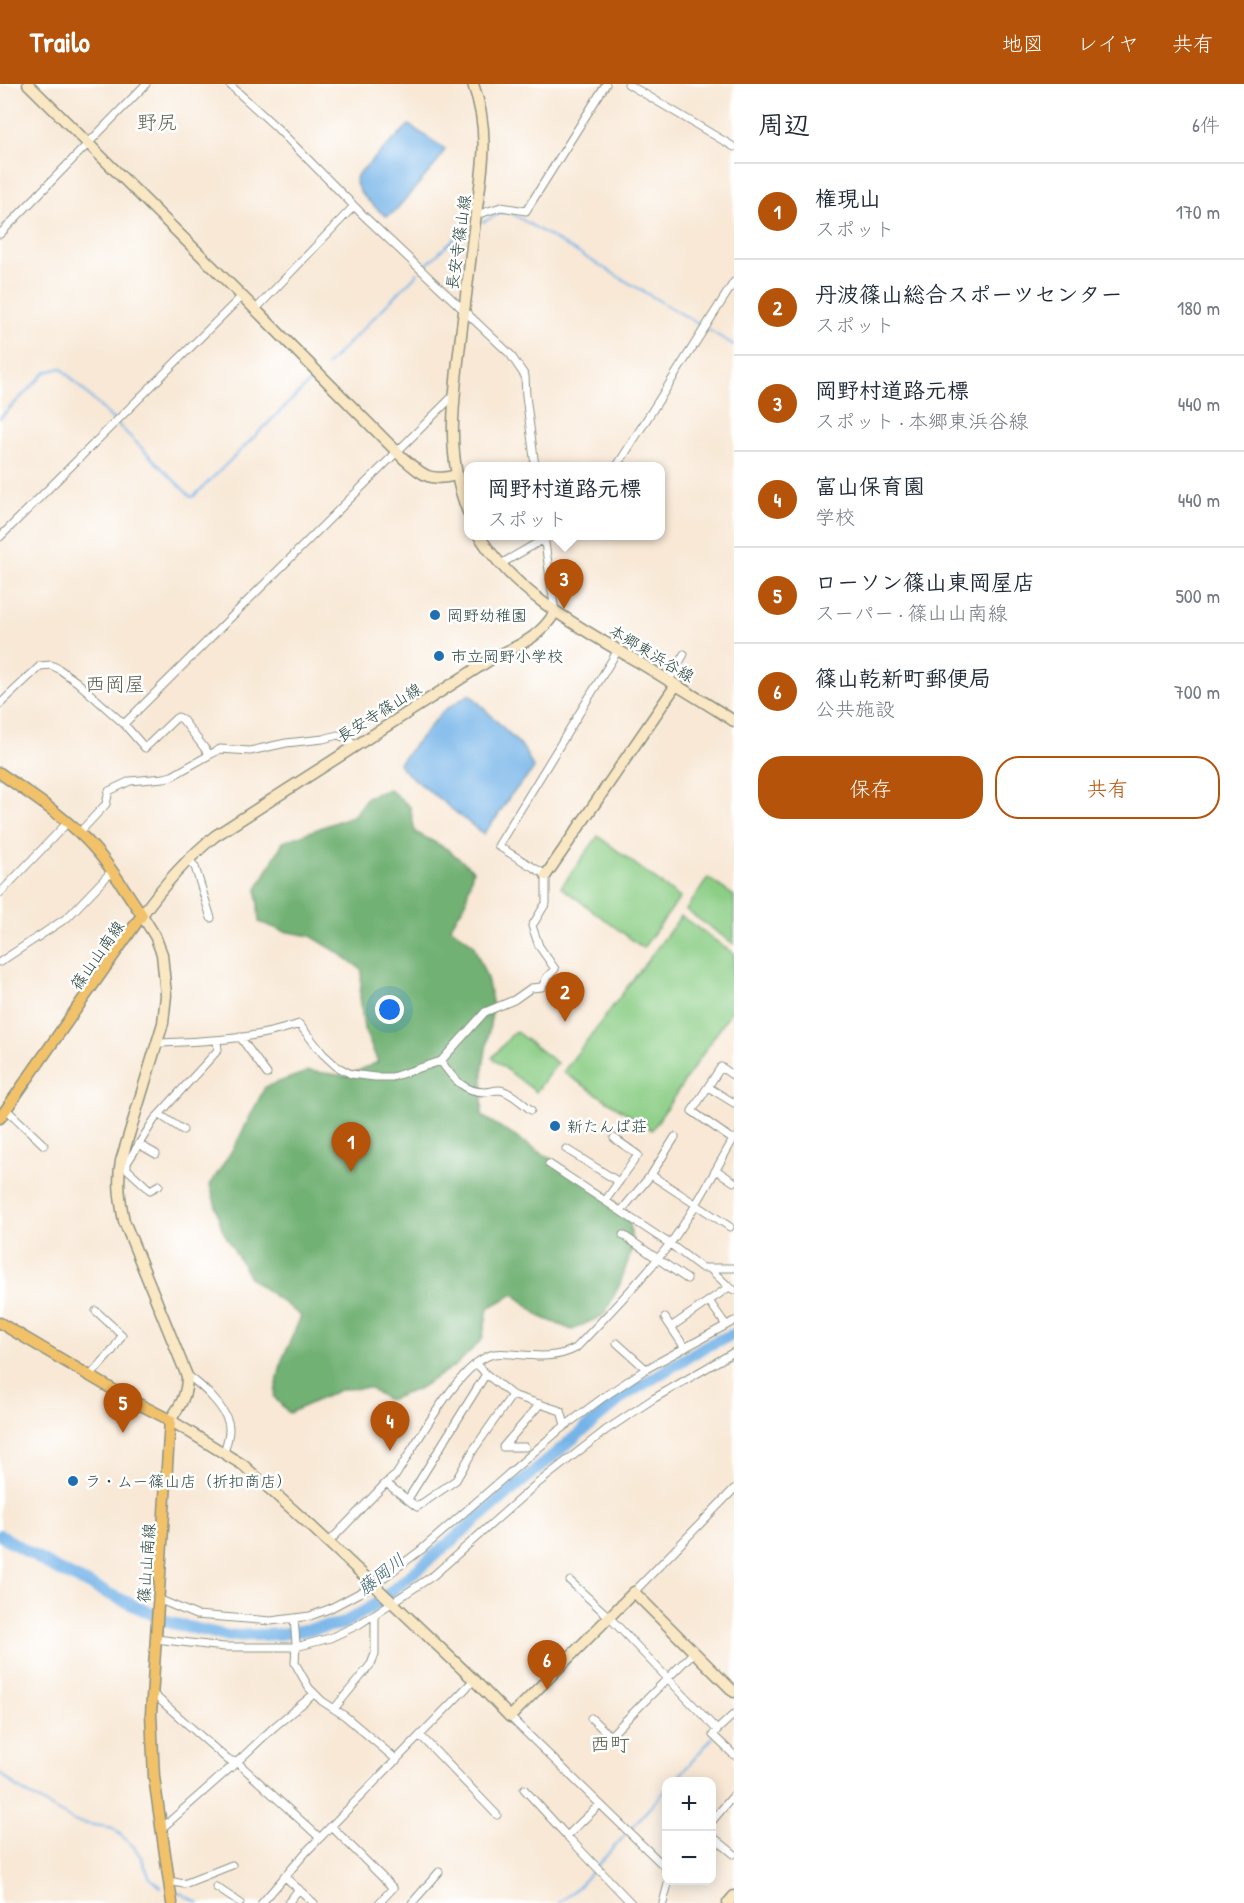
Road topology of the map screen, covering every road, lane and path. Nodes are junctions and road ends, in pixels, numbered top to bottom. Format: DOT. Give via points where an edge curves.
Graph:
graph roads {
  1 [pos="28,84"];
  2 [pos="146,84"];
  3 [pos="229,84"];
  4 [pos="473,84"];
  5 [pos="606,84"];
  6 [pos="628,84"];
  7 [pos="88,143"];
  8 [pos="734,147"];
  9 [pos="354,206"];
  10 [pos="476,215"];
  11 [pos="0,234"];
  12 [pos="734,282"];
  13 [pos="242,296"];
  14 [pos="256,309"];
  15 [pos="464,312"];
  16 [pos="454,395"];
  17 [pos="397,453"];
  18 [pos="534,462"];
  19 [pos="620,462"];
  20 [pos="457,475"];
  21 [pos="464,502"];
  22 [pos="0,537"];
  23 [pos="482,540"];
  24 [pos="540,540"];
  25 [pos="546,540"];
  26 [pos="500,565"];
  27 [pos="555,612"];
  28 [pos="618,650"];
  29 [pos="684,654"];
  30 [pos="672,682"];
  31 [pos="0,704"];
  32 [pos="734,721"];
  33 [pos="124,724"];
  34 [pos="354,745"];
  35 [pos="209,754"];
  36 [pos="0,773"];
  37 [pos="68,823"];
  38 [pos="79,833"];
  39 [pos="188,858"];
  40 [pos="112,871"];
  41 [pos="546,875"];
  42 [pos="0,893"];
  43 [pos="142,915"];
  44 [pos="211,918"];
  45 [pos="0,962"];
  46 [pos="240,1037"];
  47 [pos="218,1041"];
  48 [pos="157,1042"];
  49 [pos="441,1061"];
  50 [pos="267,1074"];
  51 [pos="734,1076"];
  52 [pos="708,1087"];
  53 [pos="734,1103"];
  54 [pos="531,1110"];
  55 [pos="3,1114"];
  56 [pos="160,1115"];
  57 [pos="183,1130"];
  58 [pos="675,1137"];
  59 [pos="614,1138"];
  60 [pos="734,1139"];
  61 [pos="44,1145"];
  62 [pos="140,1145"];
  63 [pos="566,1149"];
  64 [pos="156,1154"];
  65 [pos="124,1162"];
  66 [pos="549,1164"];
  67 [pos="716,1170"];
  68 [pos="651,1175"];
  69 [pos="619,1182"];
  70 [pos="734,1182"];
  71 [pos="159,1185"];
  72 [pos="605,1201"];
  73 [pos="696,1204"];
  74 [pos="621,1211"];
  75 [pos="730,1227"];
  76 [pos="624,1235"];
  77 [pos="670,1244"];
  78 [pos="657,1259"];
  79 [pos="709,1268"];
  80 [pos="734,1268"];
  81 [pos="687,1280"];
  82 [pos="732,1288"];
  83 [pos="709,1300"];
  84 [pos="96,1311"];
  85 [pos="665,1318"];
  86 [pos="734,1321"];
  87 [pos="0,1323"];
  88 [pos="726,1325"];
  89 [pos="671,1327"];
  90 [pos="617,1343"];
  91 [pos="684,1348"];
  92 [pos="734,1352"];
  93 [pos="476,1363"];
  94 [pos="646,1369"];
  95 [pos="186,1374"];
  96 [pos="486,1374"];
  97 [pos="90,1376"];
  98 [pos="512,1395"];
  99 [pos="540,1404"];
  100 [pos="170,1420"];
  101 [pos="565,1425"];
  102 [pos="525,1448"];
  103 [pos="224,1453"];
  104 [pos="386,1483"];
  105 [pos="734,1490"];
  106 [pos="408,1499"];
  107 [pos="329,1542"];
  108 [pos="570,1581"];
  109 [pos="375,1586"];
  110 [pos="634,1592"];
  111 [pos="158,1602"];
  112 [pos="392,1602"];
  113 [pos="375,1615"];
  114 [pos="609,1617"];
  115 [pos="294,1619"];
  116 [pos="156,1635"];
  117 [pos="296,1646"];
  118 [pos="694,1652"];
  119 [pos="667,1678"];
  120 [pos="474,1680"];
  121 [pos="734,1690"];
  122 [pos="152,1693"];
  123 [pos="315,1694"];
  124 [pos="334,1709"];
  125 [pos="734,1714"];
  126 [pos="510,1717"];
  127 [pos="591,1718"];
  128 [pos="717,1730"];
  129 [pos="420,1735"];
  130 [pos="734,1755"];
  131 [pos="397,1760"];
  132 [pos="237,1762"];
  133 [pos="524,1789"];
  134 [pos="734,1795"];
  135 [pos="599,1805"];
  136 [pos="497,1815"];
  137 [pos="716,1815"];
  138 [pos="331,1826"];
  139 [pos="161,1829"];
  140 [pos="567,1836"];
  141 [pos="320,1838"];
  142 [pos="716,1840"];
  143 [pos="734,1854"];
  144 [pos="662,1864"];
  145 [pos="232,1865"];
  146 [pos="439,1872"];
  147 [pos="284,1876"];
  148 [pos="169,1881"];
  149 [pos="668,1885"];
  150 [pos="216,1887"];
  151 [pos="299,1889"];
  152 [pos="734,1896"];
  153 [pos="172,1903"];
  154 [pos="240,1903"];
  155 [pos="262,1903"];
  156 [pos="288,1903"];
  157 [pos="314,1903"];
  158 [pos="379,1903"];
  159 [pos="412,1903"];
  160 [pos="631,1903"];
  161 [pos="663,1903"];
  162 [pos="728,1903"];
  1 -- 7 [label="street"];
  2 -- 7 [label="street"];
  3 -- 9 [label="street"];
  4 -- 10 [label="street, 長安寺篠山線" via="480,103 484,163"];
  5 -- 10 [label="street" via="526,211 501,207"];
  6 -- 8 [label="street"];
  7 -- 11 [label="street"];
  7 -- 13 [label="street"];
  9 -- 14 [label="street"];
  9 -- 15 [label="street"];
  10 -- 15 [label="street, 長安寺篠山線"];
  12 -- 19 [label="street"];
  13 -- 14 [label="street"];
  13 -- 22 [label="street"];
  14 -- 17 [label="street"];
  15 -- 16 [label="street, 長安寺篠山線"];
  15 -- 18 [label="street" via="510,354 525,376"];
  16 -- 17 [label="street"];
  16 -- 20 [label="street, 長安寺篠山線" via="453,450"];
  17 -- 20 [label="street" via="430,478"];
  17 -- 33 [label="street"];
  20 -- 21 [label="street, 長安寺篠山線"];
  23 -- 26 [label="street"];
  24 -- 26 [label="street"];
  25 -- 27 [label="street"];
  26 -- 27 [label="street"];
  27 -- 28 [label="street, 本郷東浜谷線"];
  27 -- 34 [label="street, 長安寺篠山線" via="529,640 493,658"];
  28 -- 30 [label="street, 本郷東浜谷線"];
  28 -- 41 [label="street" via="498,846"];
  29 -- 30 [label="street"];
  30 -- 32 [label="street, 本郷東浜谷線"];
  30 -- 41 [label="street"];
  31 -- 33 [label="street" via="40,666 51,665"];
  33 -- 35 [label="street" via="145,748 178,717"];
  34 -- 35 [label="street" via="338,735 250,751 220,749"];
  34 -- 39 [label="street, 長安寺篠山線"];
  35 -- 38 [label="street" via="172,776 130,781 109,790 106,804"];
  36 -- 37 [label="main road, 篠山山南線"];
  37 -- 38 [label="main road, 篠山山南線"];
  37 -- 42 [label="street"];
  38 -- 40 [label="main road, 篠山山南線"];
  39 -- 43 [label="street, 長安寺篠山線"];
  39 -- 44 [label="street" via="195,867"];
  40 -- 43 [label="main road, 篠山山南線"];
  40 -- 45 [label="street" via="68,917"];
  41 -- 49 [label="street" via="546,903 532,926 539,946 555,969 542,987 531,988 485,1012"];
  43 -- 48 [label="street" via="155,936 165,968 163,1023"];
  43 -- 55 [label="main road, 篠山山南線"];
  46 -- 47 [label="street"];
  46 -- 49 [label="street" via="299,1024 336,1066 351,1074 375,1077 393,1077"];
  46 -- 50 [label="street"];
  47 -- 48 [label="street"];
  47 -- 56 [label="street" via="218,1050"];
  48 -- 65 [label="street"];
  49 -- 54 [label="street" via="463,1087 484,1092 500,1090"];
  51 -- 52 [label="street" via="721,1067"];
  52 -- 53 [label="street"];
  52 -- 60 [label="street" via="692,1111"];
  55 -- 61 [label="street"];
  56 -- 57 [label="street"];
  56 -- 62 [label="street"];
  58 -- 68 [label="street"];
  59 -- 69 [label="street" via="638,1155"];
  60 -- 67 [label="street"];
  62 -- 64 [label="street"];
  62 -- 65 [label="street"];
  63 -- 69 [label="street"];
  65 -- 71 [label="street" via="150,1190"];
  65 -- 95 [label="street" via="119,1170 124,1221"];
  66 -- 72 [label="street"];
  67 -- 70 [label="street"];
  67 -- 73 [label="street"];
  68 -- 73 [label="street"];
  68 -- 74 [label="street"];
  69 -- 72 [label="street"];
  72 -- 74 [label="street"];
  73 -- 75 [label="street"];
  73 -- 77 [label="street"];
  74 -- 77 [label="street"];
  76 -- 78 [label="street"];
  77 -- 78 [label="street"];
  77 -- 79 [label="street" via="702,1268"];
  78 -- 81 [label="street"];
  78 -- 93 [label="street" via="576,1348 543,1357 494,1354"];
  79 -- 80 [label="street"];
  79 -- 82 [label="street"];
  82 -- 83 [label="street"];
  83 -- 88 [label="street"];
  83 -- 89 [label="street"];
  84 -- 97 [label="street" via="122,1335"];
  85 -- 89 [label="street"];
  86 -- 88 [label="street"];
  87 -- 97 [label="main road"];
  88 -- 91 [label="street"];
  89 -- 91 [label="street"];
  90 -- 94 [label="street"];
  91 -- 94 [label="street"];
  92 -- 112 [label="street" via="606,1430 533,1487 434,1575"];
  93 -- 96 [label="street"];
  93 -- 104 [label="street" via="446,1397 396,1475"];
  94 -- 101 [label="street"];
  95 -- 100 [label="street" via="183,1402"];
  95 -- 103 [label="street" via="199,1383 228,1418"];
  96 -- 98 [label="street"];
  96 -- 106 [label="street"];
  97 -- 100 [label="main road"];
  98 -- 99 [label="street"];
  98 -- 106 [label="street" via="456,1480 417,1507"];
  99 -- 101 [label="street" via="561,1411"];
  99 -- 102 [label="street" via="503,1447"];
  100 -- 103 [label="street"];
  100 -- 111 [label="main road, 篠山山南線"];
  101 -- 109 [label="street"];
  103 -- 107 [label="street" via="243,1465"];
  104 -- 106 [label="street"];
  104 -- 107 [label="street"];
  105 -- 110 [label="street"];
  107 -- 109 [label="street"];
  108 -- 114 [label="street"];
  109 -- 112 [label="street"];
  109 -- 115 [label="street" via="329,1609"];
  110 -- 114 [label="street"];
  110 -- 118 [label="street"];
  111 -- 115 [label="street" via="196,1615"];
  111 -- 116 [label="main road, 篠山山南線"];
  112 -- 113 [label="street"];
  112 -- 120 [label="street"];
  113 -- 117 [label="street" via="330,1638"];
  113 -- 124 [label="street" via="375,1654 371,1664"];
  114 -- 119 [label="street"];
  114 -- 126 [label="street"];
  115 -- 117 [label="street"];
  116 -- 117 [label="street" via="224,1647"];
  116 -- 122 [label="main road, 篠山山南線"];
  117 -- 123 [label="street" via="296,1663"];
  118 -- 119 [label="street"];
  118 -- 121 [label="street"];
  119 -- 127 [label="street" via="610,1736"];
  119 -- 128 [label="street"];
  120 -- 126 [label="street"];
  120 -- 129 [label="street"];
  122 -- 132 [label="street" via="228,1760"];
  122 -- 139 [label="main road, 篠山山南線" via="154,1777"];
  123 -- 124 [label="street"];
  123 -- 132 [label="street"];
  124 -- 131 [label="street"];
  125 -- 128 [label="street"];
  126 -- 135 [label="street"];
  128 -- 130 [label="street" via="713,1735"];
  129 -- 131 [label="street"];
  129 -- 136 [label="street"];
  131 -- 138 [label="street"];
  132 -- 139 [label="street"];
  132 -- 141 [label="street"];
  133 -- 140 [label="street"];
  134 -- 137 [label="street"];
  135 -- 140 [label="street"];
  135 -- 144 [label="street"];
  138 -- 141 [label="street"];
  138 -- 158 [label="street" via="393,1888"];
  139 -- 148 [label="main road, 篠山山南線"];
  140 -- 160 [label="street"];
  141 -- 147 [label="street"];
  142 -- 143 [label="street"];
  145 -- 148 [label="street" via="184,1884"];
  146 -- 159 [label="street"];
  147 -- 151 [label="street"];
  147 -- 155 [label="street"];
  148 -- 153 [label="main road, 篠山山南線"];
  149 -- 161 [label="street"];
  150 -- 154 [label="street"];
  151 -- 156 [label="street"];
  151 -- 157 [label="street"];
  152 -- 162 [label="street"];
}
